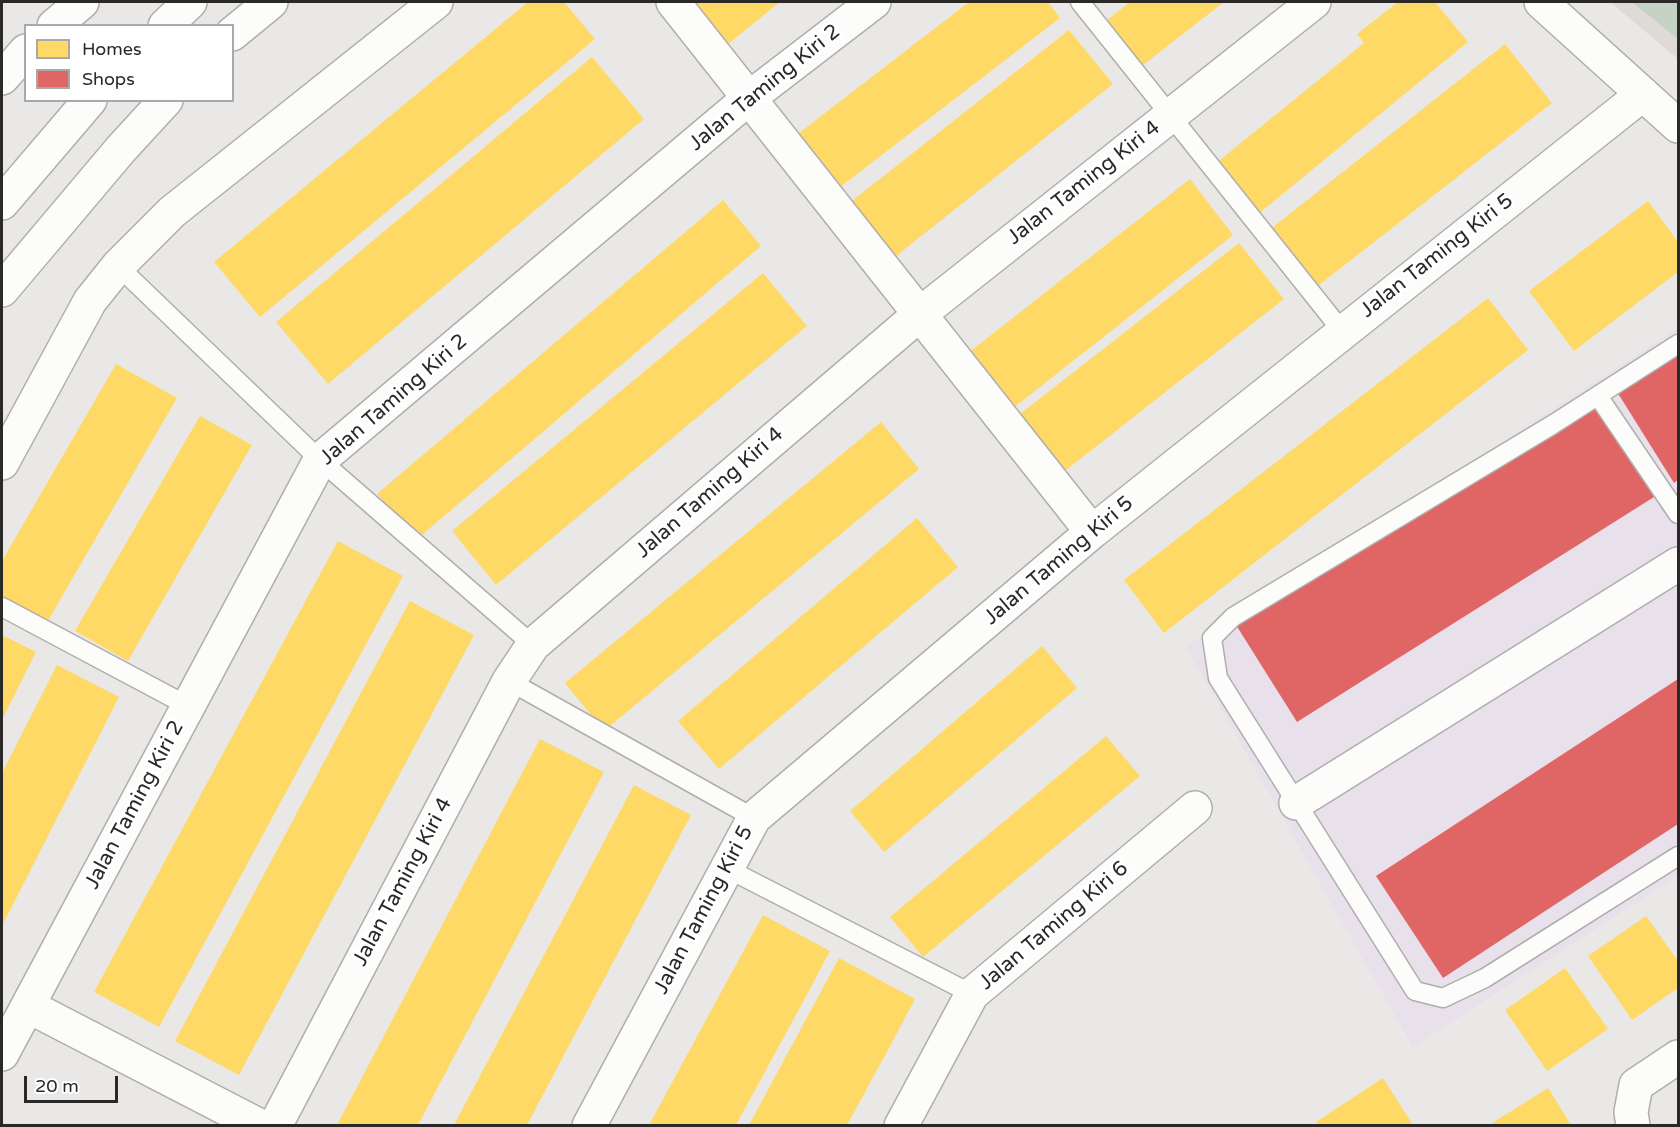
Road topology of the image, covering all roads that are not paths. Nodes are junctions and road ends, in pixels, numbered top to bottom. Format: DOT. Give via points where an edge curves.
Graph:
graph roads {
  1 [pos="190,2"];
  2 [pos="272,2"];
  3 [pos="436,2"];
  4 [pos="673,2"];
  5 [pos="874,2"];
  6 [pos="1080,2"];
  7 [pos="1314,2"];
  8 [pos="1541,2"];
  9 [pos="167,24"];
  10 [pos="234,32"];
  11 [pos="24,53"];
  12 [pos="2,78"];
  13 [pos="1643,94"];
  14 [pos="749,98"];
  15 [pos="88,102"];
  16 [pos="164,102"];
  17 [pos="1170,115"];
  18 [pos="1678,126"];
  19 [pos="2,203"];
  20 [pos="118,266"];
  21 [pos="2,290"];
  22 [pos="920,314"];
  23 [pos="1342,331"];
  24 [pos="1678,344"];
  25 [pos="1598,396"];
  26 [pos="320,460"];
  27 [pos="2,463"];
  28 [pos="1678,514"];
  29 [pos="1092,532"];
  30 [pos="1678,564"];
  31 [pos="2,607"];
  32 [pos="533,645"];
  33 [pos="509,681"];
  34 [pos="188,706"];
  35 [pos="1296,803"];
  36 [pos="1195,808"];
  37 [pos="754,818"];
  38 [pos="1678,856"];
  39 [pos="726,868"];
  40 [pos="972,994"];
  41 [pos="28,1006"];
  42 [pos="2,1054"];
  43 [pos="1678,1058"];
  44 [pos="1632,1119"];
  45 [pos="260,1125"];
  46 [pos="275,1125"];
  47 [pos="588,1125"];
  48 [pos="901,1125"];
  1 -- 9 [label="main road"];
  2 -- 10 [label="main road"];
  3 -- 20 [label="main road" via="172,212"];
  4 -- 14 [label="main road"];
  5 -- 14 [label="main road, Jalan Taming Kiri 2"];
  6 -- 17 [label="lane"];
  7 -- 17 [label="main road, Jalan Taming Kiri 4"];
  8 -- 13 [label="main road"];
  11 -- 12 [label="main road"];
  13 -- 18 [label="main road"];
  13 -- 23 [label="main road, Jalan Taming Kiri 5"];
  14 -- 22 [label="main road"];
  14 -- 26 [label="main road, Jalan Taming Kiri 2"];
  15 -- 19 [label="main road"];
  16 -- 21 [label="main road"];
  17 -- 22 [label="main road, Jalan Taming Kiri 4"];
  17 -- 23 [label="lane"];
  20 -- 26 [label="lane"];
  20 -- 27 [label="main road" via="90,301"];
  22 -- 29 [label="main road"];
  22 -- 32 [label="main road, Jalan Taming Kiri 4"];
  23 -- 29 [label="main road, Jalan Taming Kiri 5"];
  24 -- 25 [label="lane"];
  25 -- 28 [label="lane"];
  25 -- 35 [label="lane" via="1233,617 1212,638 1218,678"];
  26 -- 32 [label="lane"];
  26 -- 34 [label="main road, Jalan Taming Kiri 2"];
  29 -- 37 [label="main road, Jalan Taming Kiri 5"];
  30 -- 35 [label="main road"];
  31 -- 34 [label="lane"];
  32 -- 33 [label="main road, Jalan Taming Kiri 4"];
  33 -- 37 [label="lane"];
  33 -- 46 [label="main road, Jalan Taming Kiri 4"];
  34 -- 41 [label="main road, Jalan Taming Kiri 2"];
  35 -- 38 [label="lane" via="1415,992 1443,998 1485,978"];
  36 -- 40 [label="main road, Jalan Taming Kiri 6"];
  37 -- 39 [label="main road, Jalan Taming Kiri 5"];
  39 -- 40 [label="lane"];
  39 -- 47 [label="main road, Jalan Taming Kiri 5"];
  40 -- 48 [label="main road, Jalan Taming Kiri 6"];
  41 -- 42 [label="main road, Jalan Taming Kiri 2"];
  41 -- 45 [label="main road"];
  43 -- 44 [label="main road" via="1636,1085"];
}
